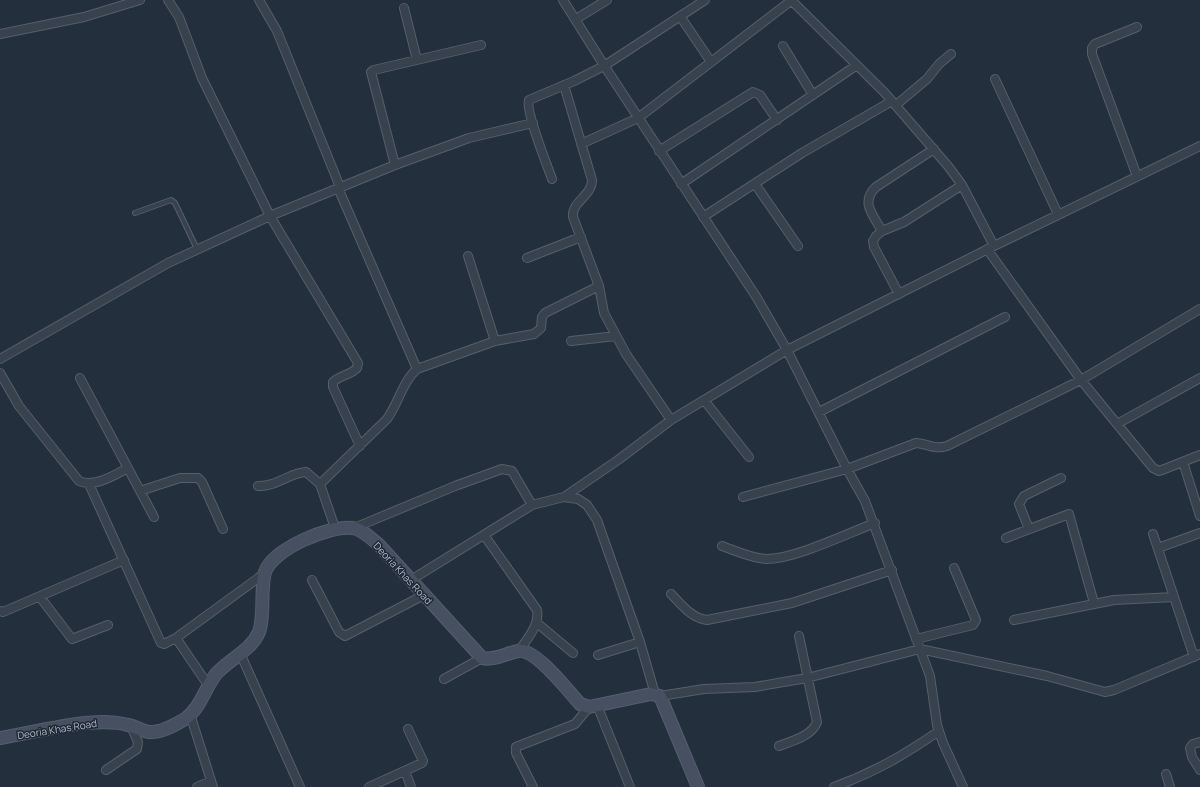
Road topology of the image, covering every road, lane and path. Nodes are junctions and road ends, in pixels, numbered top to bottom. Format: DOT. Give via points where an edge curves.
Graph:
graph roads {
  1 [pos="140,0"];
  2 [pos="168,0"];
  3 [pos="259,0"];
  4 [pos="563,0"];
  5 [pos="607,0"];
  6 [pos="705,0"];
  7 [pos="788,1"];
  8 [pos="119,4"];
  9 [pos="404,8"];
  10 [pos="680,16"];
  11 [pos="576,20"];
  12 [pos="1137,27"];
  13 [pos="0,34"];
  14 [pos="481,45"];
  15 [pos="783,46"];
  16 [pos="951,54"];
  17 [pos="417,60"];
  18 [pos="711,62"];
  19 [pos="604,66"];
  20 [pos="857,66"];
  21 [pos="996,79"];
  22 [pos="564,85"];
  23 [pos="813,95"];
  24 [pos="894,103"];
  25 [pos="638,118"];
  26 [pos="777,120"];
  27 [pos="533,123"];
  28 [pos="582,144"];
  29 [pos="1200,146"];
  30 [pos="934,149"];
  31 [pos="659,151"];
  32 [pos="395,165"];
  33 [pos="1137,176"];
  34 [pos="552,179"];
  35 [pos="681,184"];
  36 [pos="755,184"];
  37 [pos="962,184"];
  38 [pos="339,188"];
  39 [pos="135,213"];
  40 [pos="1058,214"];
  41 [pos="270,216"];
  42 [pos="703,217"];
  43 [pos="882,231"];
  44 [pos="580,237"];
  45 [pos="798,246"];
  46 [pos="991,248"];
  47 [pos="197,249"];
  48 [pos="468,256"];
  49 [pos="527,258"];
  50 [pos="599,286"];
  51 [pos="899,294"];
  52 [pos="1200,309"];
  53 [pos="1005,317"];
  54 [pos="616,336"];
  55 [pos="495,341"];
  56 [pos="571,341"];
  57 [pos="787,350"];
  58 [pos="0,359"];
  59 [pos="417,369"];
  60 [pos="0,373"];
  61 [pos="80,378"];
  62 [pos="1200,378"];
  63 [pos="1081,380"];
  64 [pos="704,400"];
  65 [pos="819,412"];
  66 [pos="671,420"];
  67 [pos="1117,424"];
  68 [pos="360,446"];
  69 [pos="1200,455"];
  70 [pos="749,457"];
  71 [pos="1183,462"];
  72 [pos="128,468"];
  73 [pos="847,469"];
  74 [pos="1061,478"];
  75 [pos="89,484"];
  76 [pos="320,484"];
  77 [pos="258,486"];
  78 [pos="140,491"];
  79 [pos="564,497"];
  80 [pos="743,497"];
  81 [pos="532,504"];
  82 [pos="1200,516"];
  83 [pos="154,517"];
  84 [pos="875,523"];
  85 [pos="335,528"];
  86 [pos="354,528"];
  87 [pos="223,529"];
  88 [pos="1030,529"];
  89 [pos="1200,533"];
  90 [pos="1153,534"];
  91 [pos="484,535"];
  92 [pos="1006,538"];
  93 [pos="722,546"];
  94 [pos="1158,548"];
  95 [pos="124,560"];
  96 [pos="954,568"];
  97 [pos="892,570"];
  98 [pos="265,573"];
  99 [pos="312,580"];
  100 [pos="411,580"];
  101 [pos="671,594"];
  102 [pos="424,595"];
  103 [pos="40,597"];
  104 [pos="1174,597"];
  105 [pos="1094,603"];
  106 [pos="0,611"];
  107 [pos="1014,620"];
  108 [pos="537,623"];
  109 [pos="108,625"];
  110 [pos="800,636"];
  111 [pos="176,638"];
  112 [pos="916,639"];
  113 [pos="640,642"];
  114 [pos="920,649"];
  115 [pos="519,651"];
  116 [pos="240,653"];
  117 [pos="573,653"];
  118 [pos="598,655"];
  119 [pos="1197,656"];
  120 [pos="482,658"];
  121 [pos="808,678"];
  122 [pos="444,679"];
  123 [pos="208,685"];
  124 [pos="658,695"];
  125 [pos="593,706"];
  126 [pos="190,714"];
  127 [pos="131,726"];
  128 [pos="408,730"];
  129 [pos="939,731"];
  130 [pos="0,738"];
  131 [pos="1200,742"];
  132 [pos="779,746"];
  133 [pos="106,770"];
  134 [pos="1200,770"];
  135 [pos="405,771"];
  136 [pos="1166,774"];
  137 [pos="212,784"];
  138 [pos="197,787"];
  139 [pos="300,787"];
  140 [pos="369,787"];
  141 [pos="412,787"];
  142 [pos="533,787"];
  143 [pos="630,787"];
  144 [pos="698,787"];
  145 [pos="834,787"];
  146 [pos="963,787"];
  147 [pos="1170,787"];
  1 -- 8 [label="street"];
  2 -- 41 [label="street" via="179,17 202,78"];
  3 -- 38 [label="street" via="277,31"];
  4 -- 11 [label="street"];
  5 -- 11 [label="street"];
  6 -- 10 [label="street"];
  7 -- 18 [label="street"];
  7 -- 20 [label="street"];
  8 -- 13 [label="street" via="84,17"];
  9 -- 17 [label="street"];
  10 -- 18 [label="street"];
  10 -- 19 [label="street"];
  11 -- 19 [label="street"];
  12 -- 33 [label="street" via="1092,48"];
  14 -- 17 [label="street"];
  15 -- 23 [label="street"];
  16 -- 24 [label="street" via="927,79"];
  17 -- 32 [label="street" via="371,72"];
  18 -- 25 [label="street"];
  19 -- 22 [label="street"];
  19 -- 25 [label="street"];
  20 -- 23 [label="street"];
  20 -- 24 [label="street"];
  21 -- 40 [label="street"];
  22 -- 27 [label="street" via="529,100"];
  22 -- 28 [label="street"];
  23 -- 26 [label="street"];
  24 -- 30 [label="street"];
  24 -- 36 [label="street" via="802,153"];
  25 -- 28 [label="street"];
  25 -- 31 [label="street"];
  26 -- 31 [label="street" via="760,95 753,92"];
  26 -- 35 [label="street"];
  27 -- 32 [label="street" via="469,138"];
  27 -- 34 [label="street"];
  28 -- 44 [label="street" via="592,180 590,190 572,212"];
  29 -- 33 [label="street"];
  30 -- 37 [label="street"];
  30 -- 43 [label="street" via="876,186 870,193 869,205"];
  31 -- 35 [label="street"];
  32 -- 38 [label="street"];
  33 -- 40 [label="street"];
  35 -- 42 [label="street"];
  36 -- 42 [label="street"];
  36 -- 45 [label="street"];
  37 -- 43 [label="street" via="904,222"];
  37 -- 46 [label="street"];
  38 -- 41 [label="street"];
  38 -- 59 [label="street"];
  39 -- 47 [label="lane" via="171,200 175,203"];
  40 -- 46 [label="street"];
  41 -- 47 [label="street"];
  41 -- 68 [label="street" via="358,363 354,372 333,382 333,388"];
  42 -- 57 [label="street" via="758,298"];
  43 -- 51 [label="street" via="873,241 874,247"];
  44 -- 49 [label="street"];
  44 -- 50 [label="street"];
  46 -- 51 [label="street"];
  46 -- 63 [label="street"];
  47 -- 58 [label="street"];
  48 -- 55 [label="street"];
  50 -- 54 [label="street" via="604,313"];
  50 -- 55 [label="street" via="545,312 539,332"];
  51 -- 57 [label="street"];
  52 -- 63 [label="street"];
  53 -- 65 [label="street"];
  54 -- 56 [label="street"];
  54 -- 66 [label="street"];
  55 -- 59 [label="street"];
  57 -- 64 [label="street"];
  57 -- 65 [label="street"];
  59 -- 68 [label="street" via="409,377 387,419"];
  60 -- 75 [label="street" via="15,400 79,481"];
  61 -- 72 [label="street"];
  62 -- 67 [label="street"];
  63 -- 67 [label="street"];
  63 -- 73 [label="street" via="941,448 916,443"];
  64 -- 66 [label="street"];
  64 -- 70 [label="street"];
  65 -- 73 [label="street"];
  66 -- 79 [label="street"];
  67 -- 71 [label="street" via="1155,470"];
  68 -- 76 [label="street"];
  69 -- 71 [label="street"];
  71 -- 82 [label="street"];
  72 -- 75 [label="street"];
  72 -- 78 [label="street"];
  73 -- 80 [label="street"];
  73 -- 84 [label="street"];
  74 -- 88 [label="street" via="1020,499 1019,504"];
  75 -- 95 [label="street"];
  76 -- 77 [label="street" via="306,472 300,472 269,486"];
  76 -- 85 [label="street"];
  78 -- 83 [label="street"];
  78 -- 87 [label="street" via="180,478 198,478"];
  79 -- 81 [label="street"];
  79 -- 113 [label="street" via="578,499 588,505 597,520"];
  81 -- 86 [label="street" via="512,472 502,469"];
  81 -- 91 [label="street"];
  84 -- 93 [label="street" via="794,554 778,557 756,557"];
  84 -- 97 [label="street"];
  85 -- 86 [label="street, Deoria Khas Road"];
  85 -- 98 [label="street, Deoria Khas Road" via="286,549 270,562"];
  86 -- 100 [label="street, Deoria Khas Road" via="374,541"];
  88 -- 92 [label="street"];
  88 -- 105 [label="street" via="1067,514 1070,516"];
  89 -- 94 [label="street"];
  90 -- 94 [label="street"];
  91 -- 100 [label="street"];
  91 -- 108 [label="street" via="535,604 539,616"];
  94 -- 104 [label="street"];
  95 -- 103 [label="street"];
  95 -- 111 [label="street" via="162,643 167,644"];
  96 -- 112 [label="street" via="976,623"];
  97 -- 101 [label="street" via="792,603 707,620 693,616"];
  97 -- 112 [label="street"];
  98 -- 111 [label="street"];
  98 -- 116 [label="street, Deoria Khas Road" via="259,632 252,643"];
  99 -- 102 [label="street" via="339,632 345,636"];
  100 -- 102 [label="street, Deoria Khas Road"];
  102 -- 120 [label="street, Deoria Khas Road"];
  103 -- 106 [label="street"];
  103 -- 109 [label="street" via="72,639"];
  104 -- 105 [label="street"];
  104 -- 119 [label="street"];
  105 -- 107 [label="street"];
  108 -- 115 [label="street"];
  108 -- 117 [label="street"];
  110 -- 121 [label="street"];
  111 -- 123 [label="street"];
  112 -- 114 [label="street"];
  113 -- 118 [label="street"];
  113 -- 124 [label="street"];
  114 -- 119 [label="street" via="1047,676 1106,692"];
  114 -- 121 [label="street"];
  114 -- 129 [label="street" via="930,676"];
  115 -- 120 [label="street"];
  115 -- 125 [label="street" via="533,655 580,704"];
  116 -- 123 [label="street, Deoria Khas Road" via="223,667"];
  116 -- 139 [label="street"];
  120 -- 122 [label="street"];
  121 -- 124 [label="street"];
  121 -- 132 [label="street" via="815,728"];
  123 -- 126 [label="street, Deoria Khas Road"];
  124 -- 125 [label="street"];
  124 -- 144 [label="street"];
  125 -- 142 [label="street" via="575,724 516,747 516,753"];
  125 -- 143 [label="street"];
  126 -- 127 [label="street, Deoria Khas Road" via="162,730 148,732"];
  126 -- 137 [label="street"];
  127 -- 130 [label="street, Deoria Khas Road" via="111,722 86,723"];
  127 -- 133 [label="street" via="138,742 136,749"];
  128 -- 135 [label="street" via="423,761"];
  129 -- 145 [label="street" via="888,764"];
  129 -- 146 [label="street"];
  131 -- 134 [label="street" via="1190,748"];
  135 -- 140 [label="street"];
  135 -- 141 [label="street"];
  136 -- 147 [label="street"];
  137 -- 138 [label="street"];
}
